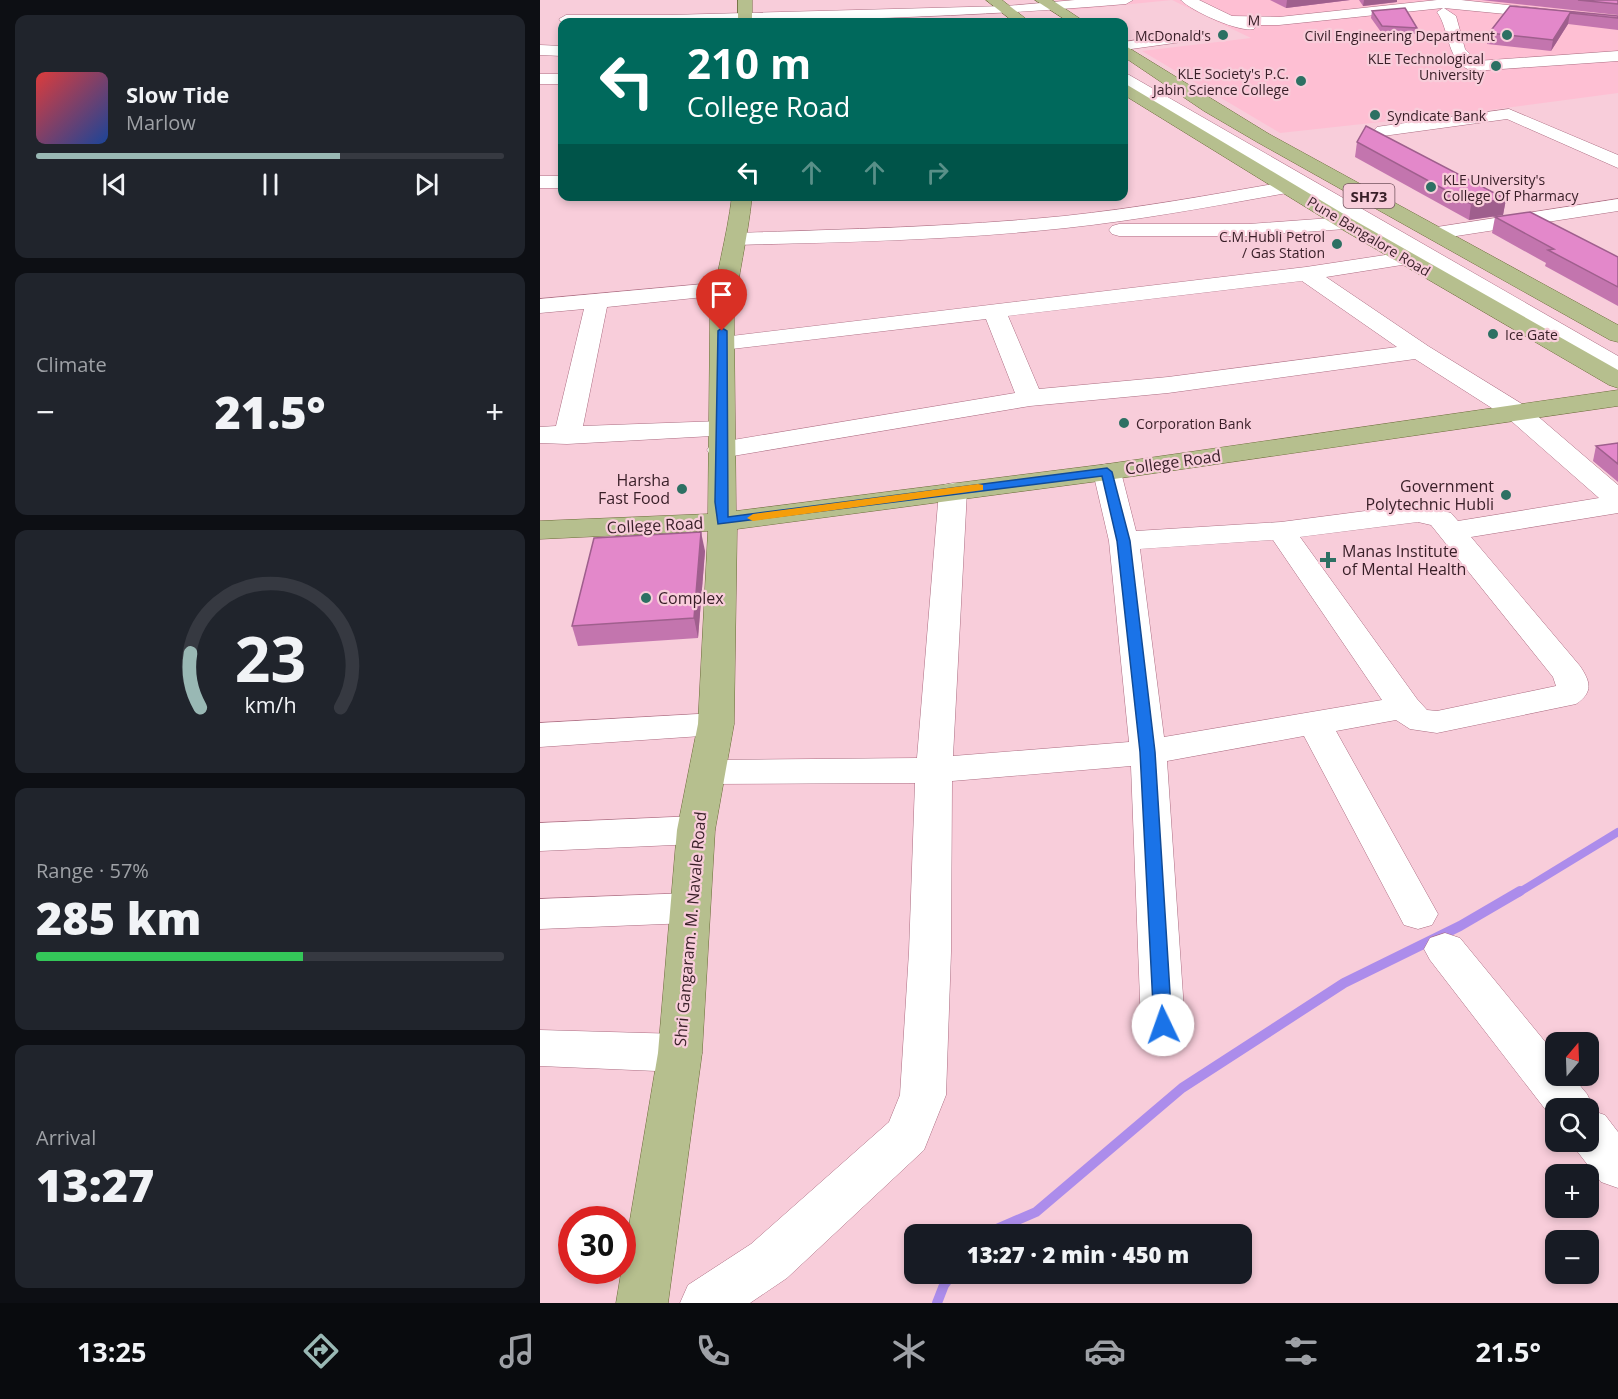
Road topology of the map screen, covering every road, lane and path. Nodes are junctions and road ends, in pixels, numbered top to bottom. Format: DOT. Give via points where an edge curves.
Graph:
graph roads {
  1 [pos="745,0"];
  2 [pos="1082,0"];
  3 [pos="1123,0"];
  4 [pos="1188,0"];
  5 [pos="1353,0"];
  6 [pos="1018,8"];
  7 [pos="1371,8"];
  8 [pos="880,11"];
  9 [pos="1447,12"];
  10 [pos="1389,15"];
  11 [pos="745,18"];
  12 [pos="818,18"];
  13 [pos="1047,18"];
  14 [pos="1061,18"];
  15 [pos="1236,20"];
  16 [pos="1279,20"];
  17 [pos="1618,21"];
  18 [pos="1300,26"];
  19 [pos="1198,36"];
  20 [pos="540,39"];
  21 [pos="558,39"];
  22 [pos="1128,47"];
  23 [pos="540,50"];
  24 [pos="558,51"];
  25 [pos="1128,51"];
  26 [pos="1618,56"];
  27 [pos="1128,66"];
  28 [pos="540,79"];
  29 [pos="558,79"];
  30 [pos="1128,79"];
  31 [pos="1128,91"];
  32 [pos="1146,102"];
  33 [pos="1128,104"];
  34 [pos="1383,131"];
  35 [pos="1618,162"];
  36 [pos="540,182"];
  37 [pos="558,182"];
  38 [pos="1287,188"];
  39 [pos="742,201"];
  40 [pos="1618,205"];
  41 [pos="1069,221"];
  42 [pos="1345,223"];
  43 [pos="1437,233"];
  44 [pos="738,238"];
  45 [pos="1408,258"];
  46 [pos="1306,274"];
  47 [pos="725,289"];
  48 [pos="597,301"];
  49 [pos="540,306"];
  50 [pos="994,310"];
  51 [pos="1618,335"];
  52 [pos="723,344"];
  53 [pos="1618,350"];
  54 [pos="1419,351"];
  55 [pos="1618,366"];
  56 [pos="1618,381"];
  57 [pos="1494,397"];
  58 [pos="1030,398"];
  59 [pos="1618,398"];
  60 [pos="1518,413"];
  61 [pos="540,435"];
  62 [pos="567,436"];
  63 [pos="721,440"];
  64 [pos="1107,472"];
  65 [pos="953,491"];
  66 [pos="1618,502"];
  67 [pos="540,510"];
  68 [pos="722,512"];
  69 [pos="540,530"];
  70 [pos="1281,531"];
  71 [pos="1451,531"];
  72 [pos="1124,541"];
  73 [pos="1405,707"];
  74 [pos="1314,723"];
  75 [pos="716,724"];
  76 [pos="540,735"];
  77 [pos="1148,752"];
  78 [pos="934,770"];
  79 [pos="707,772"];
  80 [pos="696,830"];
  81 [pos="540,837"];
  82 [pos="689,908"];
  83 [pos="540,914"];
  84 [pos="1418,914"];
  85 [pos="1446,949"];
  86 [pos="1163,1025"];
  87 [pos="540,1048"];
  88 [pos="680,1053"];
  89 [pos="1563,1098"];
  90 [pos="1599,1144"];
  91 [pos="1618,1167"];
  92 [pos="642,1303"];
  93 [pos="706,1303"];
  1 -- 11 [label="main road"];
  2 -- 6 [label="street"];
  3 -- 6 [label="street"];
  4 -- 15 [label="street"];
  5 -- 7 [label="street"];
  6 -- 8 [label="street"];
  6 -- 13 [label="street"];
  6 -- 14 [label="main road"];
  7 -- 9 [label="street"];
  7 -- 9 [label="street" via="1449,3"];
  7 -- 10 [label="street"];
  7 -- 16 [label="street"];
  8 -- 12 [label="street"];
  9 -- 10 [label="street"];
  9 -- 17 [label="street"];
  9 -- 26 [label="street" via="1458,50 1473,66"];
  10 -- 18 [label="street"];
  15 -- 16 [label="street, M"];
  15 -- 18 [label="street" via="1264,28"];
  16 -- 18 [label="street"];
  19 -- 22 [label="street"];
  20 -- 21 [label="street"];
  23 -- 24 [label="street"];
  25 -- 43 [label="main road, Pune Bangalore Road / SH73" via="1228,117"];
  27 -- 53 [label="street" via="1440,253"];
  28 -- 29 [label="street"];
  30 -- 55 [label="street"];
  31 -- 32 [label="main road, Pune Bangalore Road / SH73"];
  32 -- 33 [label="street"];
  32 -- 38 [label="main road, Pune Bangalore Road / SH73"];
  34 -- 35 [label="street" via="1509,114"];
  36 -- 37 [label="street"];
  38 -- 41 [label="street"];
  38 -- 42 [label="main road, Pune Bangalore Road / SH73"];
  39 -- 44 [label="main road, Shri Gangaram. M. Navale Road"];
  40 -- 43 [label="street"];
  41 -- 42 [label="street" via="1141,231 1249,230"];
  41 -- 44 [label="street" via="919,233"];
  42 -- 45 [label="main road, Pune Bangalore Road / SH73"];
  43 -- 51 [label="main road, Pune Bangalore Road / SH73"];
  44 -- 47 [label="main road, Shri Gangaram. M. Navale Road"];
  45 -- 46 [label="street"];
  45 -- 56 [label="main road, Pune Bangalore Road / SH73"];
  46 -- 50 [label="street"];
  46 -- 54 [label="street"];
  47 -- 48 [label="street"];
  47 -- 52 [label="main road, Shri Gangaram. M. Navale Road"];
  48 -- 49 [label="street"];
  48 -- 62 [label="street"];
  50 -- 52 [label="street"];
  50 -- 58 [label="street"];
  52 -- 63 [label="main road, Shri Gangaram. M. Navale Road"];
  54 -- 57 [label="street"];
  54 -- 58 [label="street" via="1168,385"];
  56 -- 57 [label="main road"];
  57 -- 60 [label="street"];
  57 -- 68 [label="main road"];
  58 -- 63 [label="street"];
  59 -- 60 [label="main road, College Road"];
  60 -- 64 [label="main road, College Road"];
  60 -- 66 [label="street"];
  61 -- 62 [label="street"];
  62 -- 63 [label="street"];
  63 -- 68 [label="main road, Shri Gangaram. M. Navale Road"];
  64 -- 65 [label="main road, College Road"];
  64 -- 72 [label="street"];
  65 -- 68 [label="main road, College Road"];
  65 -- 78 [label="street"];
  66 -- 71 [label="street"];
  67 -- 68 [label="main road, College Road" via="673,508"];
  68 -- 69 [label="main road, College Road"];
  68 -- 75 [label="main road, Shri Gangaram. M. Navale Road"];
  70 -- 71 [label="street" via="1419,513 1441,519"];
  70 -- 72 [label="street"];
  70 -- 73 [label="street"];
  71 -- 73 [label="street" via="1568,674 1573,682 1572,691 1564,696 1437,722 1425,723 1412,717"];
  72 -- 77 [label="street"];
  73 -- 74 [label="street"];
  74 -- 77 [label="street"];
  74 -- 84 [label="street"];
  75 -- 76 [label="street"];
  75 -- 79 [label="main road, Shri Gangaram. M. Navale Road"];
  77 -- 78 [label="street"];
  77 -- 86 [label="street"];
  78 -- 79 [label="street"];
  78 -- 93 [label="street" via="923,1095 907,1135 769,1261"];
  79 -- 80 [label="main road, Shri Gangaram. M. Navale Road"];
  80 -- 81 [label="street"];
  80 -- 82 [label="main road, Shri Gangaram. M. Navale Road"];
  82 -- 83 [label="street"];
  82 -- 88 [label="main road, Shri Gangaram. M. Navale Road"];
  85 -- 89 [label="street"];
  87 -- 88 [label="street"];
  88 -- 92 [label="main road, Shri Gangaram. M. Navale Road"];
  90 -- 91 [label="street"];
}
